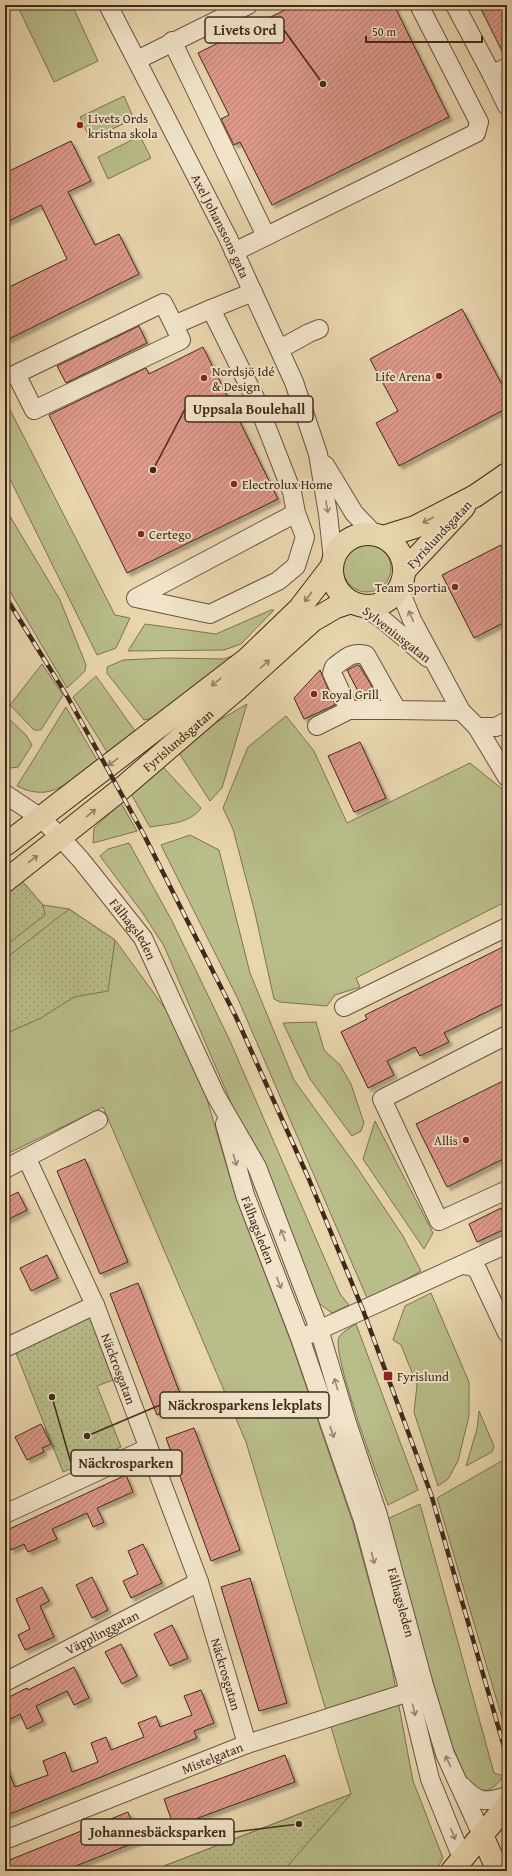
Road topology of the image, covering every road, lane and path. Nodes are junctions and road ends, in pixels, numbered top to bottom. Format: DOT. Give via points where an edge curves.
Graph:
graph roads {
  1 [pos="108,5"];
  2 [pos="248,5"];
  3 [pos="419,5"];
  4 [pos="455,5"];
  5 [pos="172,42"];
  6 [pos="137,60"];
  7 [pos="499,71"];
  8 [pos="507,106"];
  9 [pos="266,236"];
  10 [pos="234,252"];
  11 [pos="253,292"];
  12 [pos="211,309"];
  13 [pos="174,325"];
  14 [pos="319,329"];
  15 [pos="280,349"];
  16 [pos="318,454"];
  17 [pos="507,474"];
  18 [pos="475,496"];
  19 [pos="296,513"];
  20 [pos="378,536"];
  21 [pos="332,563"];
  22 [pos="402,580"];
  23 [pos="355,604"];
  24 [pos="435,664"];
  25 [pos="349,710"];
  26 [pos="397,710"];
  27 [pos="461,711"];
  28 [pos="507,721"];
  29 [pos="317,726"];
  30 [pos="477,726"];
  31 [pos="507,777"];
  32 [pos="5,794"];
  33 [pos="41,818"];
  34 [pos="61,838"];
  35 [pos="5,845"];
  36 [pos="5,881"];
  37 [pos="507,927"];
  38 [pos="344,1007"];
  39 [pos="507,1035"];
  40 [pos="216,1096"];
  41 [pos="98,1120"];
  42 [pos="27,1159"];
  43 [pos="5,1169"];
  44 [pos="507,1190"];
  45 [pos="507,1244"];
  46 [pos="462,1265"];
  47 [pos="95,1305"];
  48 [pos="319,1329"];
  49 [pos="507,1333"];
  50 [pos="300,1338"];
  51 [pos="5,1348"];
  52 [pos="148,1448"];
  53 [pos="5,1514"];
  54 [pos="199,1582"];
  55 [pos="5,1682"];
  56 [pos="416,1688"];
  57 [pos="247,1744"];
  58 [pos="457,1781"];
  59 [pos="507,1796"];
  60 [pos="507,1805"];
  61 [pos="482,1835"];
  62 [pos="5,1840"];
  63 [pos="498,1866"];
  64 [pos="460,1867"];
  1 -- 6 [label="street, Axel Johanssons gata"];
  2 -- 5 [label="street"];
  3 -- 9 [label="street" via="479,122 476,133"];
  4 -- 7 [label="street"];
  5 -- 6 [label="street"];
  5 -- 9 [label="street"];
  6 -- 10 [label="street, Axel Johanssons gata"];
  7 -- 8 [label="street"];
  9 -- 10 [label="street"];
  10 -- 11 [label="street, Axel Johanssons gata"];
  11 -- 12 [label="street"];
  11 -- 15 [label="street, Axel Johanssons gata"];
  12 -- 13 [label="street"];
  12 -- 19 [label="street" via="256,400 292,492"];
  13 -- 13 [label="street" via="181,340 34,410 16,374 163,303"];
  14 -- 15 [label="street"];
  15 -- 16 [label="street, Axel Johanssons gata"];
  16 -- 20 [label="street, Axel Johanssons gata" via="354,513"];
  16 -- 21 [label="street, Axel Johanssons gata, one-way" via="328,514"];
  17 -- 18 [label="main road, Fyrislundsgatan"];
  18 -- 20 [label="main road, Fyrislundsgatan, one-way" via="414,527"];
  18 -- 22 [label="main road, Fyrislundsgatan"];
  19 -- 19 [label="street" via="178,576 136,598 210,614 278,581 296,566 305,536"];
  20 -- 21 [label="main road" via="363,534 353,537 341,546"];
  20 -- 22 [label="main road" via="392,543 398,551 402,561"];
  21 -- 23 [label="main road" via="332,577 336,587 342,596"];
  21 -- 33 [label="main road, Fyrislundsgatan, one-way" via="299,609 247,658"];
  22 -- 23 [label="main road" via="392,597 382,603 371,606"];
  24 -- 22 [label="street, Sylveniusgatan, one-way" via="412,620"];
  23 -- 24 [label="street, Sylveniusgatan" via="381,618"];
  34 -- 23 [label="main road, Fyrislundsgatan, one-way" via="236,690 312,621 336,607"];
  24 -- 27 [label="street, Sylveniusgatan"];
  25 -- 26 [label="street"];
  25 -- 26 [label="street" via="332,674 334,667 346,657 357,653 366,655"];
  25 -- 29 [label="street"];
  26 -- 27 [label="street"];
  27 -- 30 [label="street, Sylveniusgatan"];
  28 -- 30 [label="street" via="496,727"];
  30 -- 31 [label="street, Sylveniusgatan"];
  32 -- 33 [label="street, Fålhagsleden"];
  33 -- 34 [label="street, Fålhagsleden"];
  33 -- 35 [label="main road, Fyrislundsgatan"];
  36 -- 34 [label="main road, Fyrislundsgatan, one-way"];
  34 -- 40 [label="street, Fålhagsleden" via="143,938"];
  37 -- 38 [label="street"];
  39 -- 44 [label="street" via="382,1099 439,1221"];
  48 -- 40 [label="street, Fålhagsleden, one-way" via="257,1167"];
  40 -- 50 [label="street, Fålhagsleden, one-way" via="245,1195"];
  41 -- 42 [label="street"];
  42 -- 43 [label="street"];
  42 -- 47 [label="street, Näckrosgatan"];
  45 -- 46 [label="street"];
  46 -- 48 [label="street"];
  46 -- 49 [label="street" via="477,1269"];
  47 -- 51 [label="street"];
  47 -- 52 [label="street, Näckrosgatan"];
  48 -- 50 [label="street"];
  56 -- 48 [label="street, Fålhagsleden, one-way" via="378,1515"];
  50 -- 56 [label="street, Fålhagsleden, one-way" via="363,1520"];
  52 -- 53 [label="street"];
  52 -- 54 [label="street, Näckrosgatan"];
  54 -- 55 [label="street, Väpplinggatan"];
  54 -- 57 [label="street, Näckrosgatan"];
  56 -- 57 [label="street, Mistelgatan"];
  58 -- 56 [label="street, Fålhagsleden, one-way"];
  56 -- 64 [label="street, Fålhagsleden, one-way" via="430,1779"];
  57 -- 62 [label="street, Mistelgatan"];
  58 -- 59 [label="street" via="480,1801"];
  58 -- 61 [label="street, Fålhagsleden"];
  60 -- 61 [label="main road"];
  61 -- 63 [label="main road, Fålhagsleden"];
  61 -- 64 [label="main road"];
}
